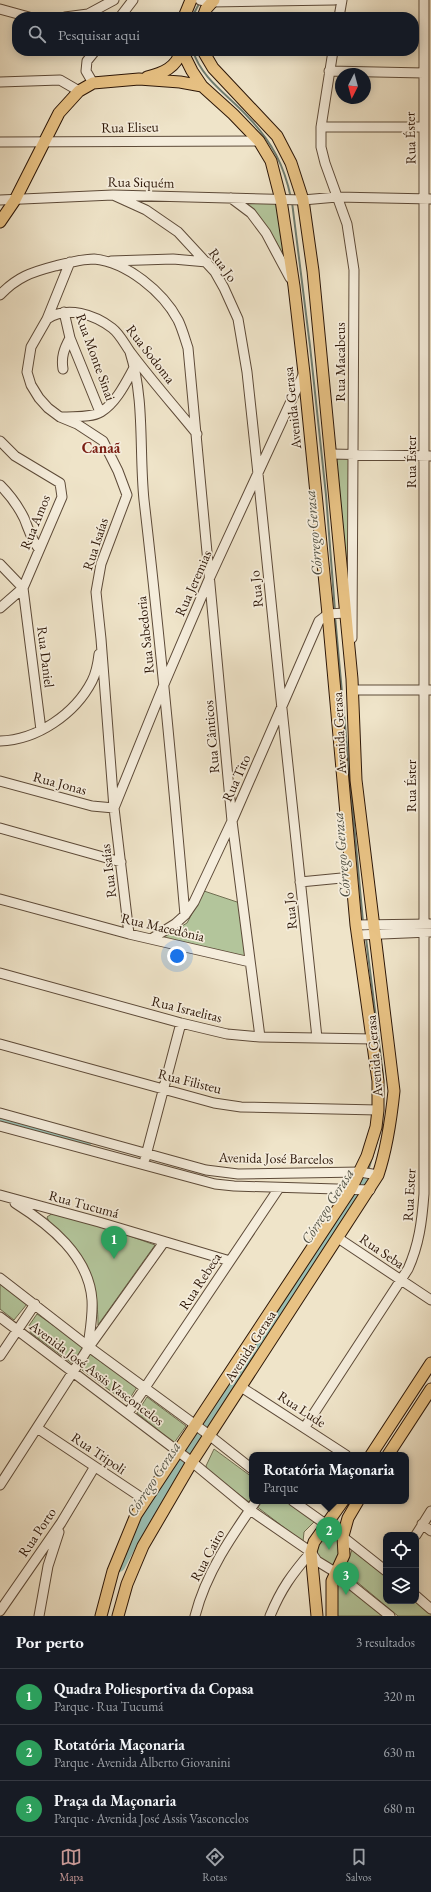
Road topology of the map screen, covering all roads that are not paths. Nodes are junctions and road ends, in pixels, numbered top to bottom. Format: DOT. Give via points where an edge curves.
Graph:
graph roads {
  1 [pos="114,0"];
  2 [pos="133,0"];
  3 [pos="191,0"];
  4 [pos="207,0"];
  5 [pos="334,0"];
  6 [pos="342,0"];
  7 [pos="424,0"];
  8 [pos="0,9"];
  9 [pos="12,12"];
  10 [pos="92,12"];
  11 [pos="124,12"];
  12 [pos="186,12"];
  13 [pos="204,12"];
  14 [pos="340,12"];
  15 [pos="91,56"];
  16 [pos="180,56"];
  17 [pos="184,56"];
  18 [pos="206,56"];
  19 [pos="332,56"];
  20 [pos="171,68"];
  21 [pos="329,71"];
  22 [pos="424,73"];
  23 [pos="139,79"];
  24 [pos="0,82"];
  25 [pos="180,82"];
  26 [pos="93,83"];
  27 [pos="202,86"];
  28 [pos="79,91"];
  29 [pos="321,127"];
  30 [pos="423,127"];
  31 [pos="260,141"];
  32 [pos="0,142"];
  33 [pos="44,142"];
  34 [pos="113,195"];
  35 [pos="337,197"];
  36 [pos="231,198"];
  37 [pos="284,199"];
  38 [pos="428,199"];
  39 [pos="0,200"];
  40 [pos="15,200"];
  41 [pos="300,200"];
  42 [pos="0,222"];
  43 [pos="70,262"];
  44 [pos="106,262"];
  45 [pos="207,262"];
  46 [pos="294,286"];
  47 [pos="0,295"];
  48 [pos="64,312"];
  49 [pos="47,319"];
  50 [pos="70,338"];
  51 [pos="130,352"];
  52 [pos="135,366"];
  53 [pos="63,369"];
  54 [pos="304,373"];
  55 [pos="100,412"];
  56 [pos="60,417"];
  57 [pos="197,434"];
  58 [pos="0,441"];
  59 [pos="330,454"];
  60 [pos="354,455"];
  61 [pos="428,456"];
  62 [pos="258,474"];
  63 [pos="0,485"];
  64 [pos="144,492"];
  65 [pos="127,495"];
  66 [pos="39,549"];
  67 [pos="0,564"];
  68 [pos="210,577"];
  69 [pos="23,588"];
  70 [pos="0,608"];
  71 [pos="344,613"];
  72 [pos="330,614"];
  73 [pos="102,639"];
  74 [pos="352,679"];
  75 [pos="164,682"];
  76 [pos="352,690"];
  77 [pos="428,690"];
  78 [pos="282,709"];
  79 [pos="41,730"];
  80 [pos="0,741"];
  81 [pos="0,781"];
  82 [pos="114,808"];
  83 [pos="232,821"];
  84 [pos="0,828"];
  85 [pos="121,862"];
  86 [pos="352,877"];
  87 [pos="300,882"];
  88 [pos="0,899"];
  89 [pos="185,915"];
  90 [pos="428,928"];
  91 [pos="366,930"];
  92 [pos="129,934"];
  93 [pos="151,939"];
  94 [pos="250,962"];
  95 [pos="0,973"];
  96 [pos="181,1023"];
  97 [pos="260,1037"];
  98 [pos="317,1038"];
  99 [pos="373,1039"];
  100 [pos="0,1044"];
  101 [pos="164,1089"];
  102 [pos="378,1110"];
  103 [pos="0,1113"];
  104 [pos="0,1126"];
  105 [pos="145,1160"];
  106 [pos="367,1174"];
  107 [pos="278,1188"];
  108 [pos="359,1189"];
  109 [pos="3,1196"];
  110 [pos="44,1208"];
  111 [pos="38,1217"];
  112 [pos="338,1238"];
  113 [pos="164,1242"];
  114 [pos="230,1262"];
  115 [pos="0,1278"];
  116 [pos="401,1280"];
  117 [pos="431,1300"];
  118 [pos="35,1304"];
  119 [pos="0,1317"];
  120 [pos="17,1330"];
  121 [pos="89,1346"];
  122 [pos="0,1356"];
  123 [pos="431,1363"];
  124 [pos="74,1371"];
  125 [pos="241,1387"];
  126 [pos="146,1389"];
  127 [pos="431,1389"];
  128 [pos="128,1413"];
  129 [pos="305,1427"];
  130 [pos="37,1428"];
  131 [pos="203,1430"];
  132 [pos="342,1452"];
  133 [pos="374,1452"];
  134 [pos="390,1452"];
  135 [pos="185,1457"];
  136 [pos="94,1468"];
  137 [pos="249,1468"];
  138 [pos="0,1485"];
  139 [pos="145,1500"];
  140 [pos="254,1504"];
  141 [pos="297,1504"];
  142 [pos="341,1504"];
  143 [pos="356,1504"];
  144 [pos="250,1510"];
  145 [pos="431,1511"];
  146 [pos="61,1523"];
  147 [pos="422,1524"];
  148 [pos="327,1526"];
  149 [pos="431,1531"];
  150 [pos="418,1532"];
  151 [pos="343,1536"];
  152 [pos="311,1552"];
  153 [pos="383,1569"];
  154 [pos="336,1572"];
  155 [pos="419,1599"];
  156 [pos="431,1609"];
  157 [pos="0,1611"];
  158 [pos="38,1616"];
  159 [pos="101,1616"];
  160 [pos="118,1616"];
  161 [pos="195,1616"];
  162 [pos="270,1616"];
  163 [pos="317,1616"];
  164 [pos="332,1616"];
  165 [pos="390,1616"];
  1 -- 10 [label="street"];
  2 -- 11 [label="street"];
  3 -- 12 [label="main road"];
  4 -- 5 [label="street"];
  4 -- 13 [label="main road"];
  6 -- 14 [label="street"];
  7 -- 22 [label="street, Rua Éster"];
  8 -- 9 [label="street"];
  15 -- 26 [label="street" via="87,61 86,71"];
  16 -- 20 [label="main road"];
  17 -- 27 [label="main road, Avenida Gerasa"];
  18 -- 41 [label="main road, Avenida Gerasa" via="213,68 277,136 291,163"];
  19 -- 21 [label="street, Rua Macabeus"];
  20 -- 23 [label="main road" via="163,73"];
  20 -- 25 [label="main road" via="179,71"];
  21 -- 22 [label="street"];
  21 -- 29 [label="street, Rua Macabeus"];
  22 -- 30 [label="street, Rua Éster"];
  23 -- 25 [label="main road"];
  23 -- 26 [label="main road"];
  24 -- 28 [label="street" via="60,80"];
  25 -- 27 [label="main road"];
  26 -- 28 [label="main road"];
  27 -- 31 [label="main road, Avenida Gerasa"];
  28 -- 33 [label="main road" via="59,113"];
  29 -- 30 [label="street"];
  29 -- 35 [label="street, Rua Macabeus" via="321,147"];
  30 -- 38 [label="street, Rua Éster"];
  31 -- 33 [label="street, Rua Eliseu"];
  31 -- 37 [label="main road, Avenida Gerasa" via="271,161"];
  32 -- 33 [label="street, Rua Eliseu"];
  33 -- 40 [label="main road"];
  34 -- 36 [label="street, Rua Siquém"];
  34 -- 40 [label="street, Rua Siquém"];
  34 -- 45 [label="street, Rua Jo" via="146,210 178,232"];
  35 -- 38 [label="street"];
  35 -- 41 [label="street"];
  35 -- 60 [label="street, Rua Macabeus" via="347,224 354,270"];
  36 -- 37 [label="street, Rua Siquém"];
  36 -- 46 [label="street" via="251,213 266,233"];
  37 -- 41 [label="street"];
  37 -- 46 [label="main road, Avenida Gerasa"];
  38 -- 61 [label="street, Rua Éster"];
  39 -- 40 [label="street, Rua Siquém"];
  40 -- 42 [label="main road"];
  41 -- 59 [label="main road, Avenida Gerasa" via="313,271"];
  43 -- 44 [label="street" via="94,259"];
  43 -- 47 [label="street" via="32,272 9,286"];
  43 -- 49 [label="street"];
  44 -- 45 [label="street" via="173,259"];
  44 -- 57 [label="street" via="123,267 152,287 178,319 188,348"];
  45 -- 62 [label="street, Rua Jo" via="224,288 238,319 247,372"];
  46 -- 54 [label="main road, Avenida Gerasa"];
  48 -- 49 [label="street, Rua Sodoma"];
  48 -- 50 [label="street, Rua Monte Sinai"];
  48 -- 51 [label="street, Rua Sodoma" via="94,316 114,329"];
  49 -- 56 [label="street" via="31,347 27,372 39,398"];
  50 -- 53 [label="street" via="61,361"];
  50 -- 55 [label="street, Rua Monte Sinai"];
  51 -- 52 [label="street, Rua Sabedoria"];
  51 -- 57 [label="street, Rua Sodoma"];
  52 -- 55 [label="street" via="117,397"];
  52 -- 64 [label="street, Rua Sabedoria" via="139,384"];
  54 -- 62 [label="street, Rua Jeremias"];
  54 -- 72 [label="main road, Avenida Gerasa"];
  55 -- 56 [label="street"];
  56 -- 65 [label="street" via="103,441"];
  57 -- 68 [label="street, Rua Cânticos"];
  58 -- 66 [label="street, Rua Amos" via="15,456 60,483 62,496"];
  59 -- 60 [label="street"];
  59 -- 71 [label="main road, Avenida Gerasa"];
  60 -- 61 [label="street"];
  60 -- 74 [label="street, Rua Macabeus"];
  61 -- 77 [label="street, Rua Éster"];
  62 -- 68 [label="street, Rua Jeremias"];
  62 -- 78 [label="street, Rua Jo"];
  63 -- 66 [label="street" via="10,495"];
  64 -- 65 [label="street"];
  64 -- 75 [label="street, Rua Sabedoria"];
  65 -- 73 [label="street, Rua Isaías" via="101,564 96,592"];
  66 -- 69 [label="street, Rua Amos"];
  67 -- 69 [label="street"];
  68 -- 75 [label="street, Rua Jeremias"];
  68 -- 83 [label="street, Rua Cânticos"];
  69 -- 70 [label="street, Rua Amos"];
  69 -- 79 [label="street, Rua Daniel"];
  71 -- 72 [label="street"];
  71 -- 74 [label="main road, Avenida Gerasa"];
  72 -- 78 [label="street, Rua Tito" via="319,621"];
  72 -- 86 [label="main road, Avenida Gerasa"];
  73 -- 79 [label="street" via="92,680 85,692 57,721"];
  73 -- 82 [label="street, Rua Isaías"];
  74 -- 76 [label="main road, Avenida Gerasa"];
  75 -- 82 [label="street, Rua Jeremias"];
  75 -- 89 [label="street, Rua Sabedoria"];
  76 -- 77 [label="street"];
  76 -- 91 [label="main road, Avenida Gerasa"];
  77 -- 90 [label="street, Rua Éster"];
  78 -- 83 [label="street, Rua Tito"];
  78 -- 87 [label="street, Rua Jo"];
  79 -- 80 [label="street"];
  81 -- 82 [label="street, Rua Jonas" via="92,806"];
  82 -- 85 [label="street, Rua Isaías"];
  83 -- 89 [label="street, Rua Tito" via="194,902"];
  83 -- 94 [label="street, Rua Cânticos"];
  84 -- 85 [label="street"];
  85 -- 92 [label="street, Rua Isaías"];
  86 -- 87 [label="street"];
  86 -- 91 [label="main road, Avenida Gerasa"];
  87 -- 98 [label="street, Rua Jo"];
  88 -- 92 [label="street, Rua Macedônia"];
  89 -- 93 [label="street, Rua Tito"];
  90 -- 91 [label="street"];
  90 -- 116 [label="street, Rua Ester" via="422,1229 414,1256"];
  91 -- 99 [label="main road, Avenida Gerasa"];
  91 -- 106 [label="main road, Avenida Gerasa" via="394,1091 382,1162"];
  92 -- 93 [label="street, Rua Macedônia"];
  93 -- 94 [label="street, Rua Macedônia"];
  94 -- 97 [label="street, Rua Cânticos"];
  95 -- 96 [label="street, Rua Israelitas"];
  96 -- 97 [label="street, Rua Israelitas" via="227,1034"];
  96 -- 101 [label="street"];
  97 -- 98 [label="street, Rua Israelitas"];
  98 -- 99 [label="street, Rua Israelitas"];
  99 -- 102 [label="main road, Avenida Gerasa" via="378,1080"];
  100 -- 101 [label="street, Rua Filisteu"];
  101 -- 102 [label="street, Rua Filisteu" via="214,1103 241,1107"];
  101 -- 105 [label="street"];
  102 -- 106 [label="main road, Avenida Gerasa"];
  103 -- 105 [label="street, Avenida José Barcelos"];
  104 -- 105 [label="street, Avenida José Barcelos"];
  105 -- 106 [label="street, Avenida José Barcelos" via="238,1174"];
  105 -- 107 [label="street, Avenida José Barcelos" via="214,1184"];
  106 -- 108 [label="main road, Avenida Gerasa"];
  106 -- 108 [label="main road"];
  107 -- 108 [label="street, Avenida José Barcelos"];
  107 -- 114 [label="street, Rua Rebeca"];
  108 -- 112 [label="main road, Avenida Gerasa"];
  108 -- 131 [label="main road, Avenida Gerasa"];
  109 -- 110 [label="street, Rua Tucumá"];
  109 -- 111 [label="street"];
  110 -- 111 [label="street"];
  110 -- 113 [label="street, Rua Tucumá"];
  111 -- 121 [label="street" via="64,1241 87,1276 93,1309"];
  112 -- 116 [label="street, Rua Seba"];
  112 -- 125 [label="main road, Avenida Gerasa"];
  113 -- 114 [label="street, Rua Tucumá"];
  113 -- 121 [label="street"];
  114 -- 126 [label="street, Rua Rebeca"];
  115 -- 118 [label="street, Avenida José Assis Vasconcelos"];
  116 -- 117 [label="street, Rua Seba"];
  116 -- 129 [label="street, Rua Ester"];
  118 -- 120 [label="street, Avenida José Assis Vasconcelos"];
  118 -- 121 [label="street, Avenida José Assis Vasconcelos"];
  119 -- 120 [label="street, Avenida José Assis Vasconcelos"];
  120 -- 122 [label="street"];
  120 -- 124 [label="street, Avenida José Assis Vasconcelos"];
  121 -- 124 [label="street"];
  121 -- 126 [label="street, Avenida José Assis Vasconcelos"];
  123 -- 133 [label="main road"];
  124 -- 128 [label="street, Avenida José Assis Vasconcelos"];
  124 -- 130 [label="street"];
  125 -- 129 [label="street, Rua Lude"];
  125 -- 131 [label="main road, Avenida Gerasa"];
  126 -- 128 [label="street, Rua Rebeca"];
  126 -- 131 [label="street, Avenida José Assis Vasconcelos"];
  127 -- 134 [label="main road"];
  128 -- 135 [label="street, Avenida José Assis Vasconcelos"];
  129 -- 132 [label="street, Rua Lude"];
  130 -- 136 [label="street, Rua Tripoli"];
  130 -- 138 [label="street"];
  131 -- 135 [label="main road, Avenida Gerasa"];
  131 -- 135 [label="main road, Avenida Gerasa"];
  131 -- 137 [label="street, Avenida José Assis Vasconcelos"];
  135 -- 139 [label="main road, Avenida Gerasa"];
  135 -- 144 [label="street, Avenida José Assis Vasconcelos"];
  135 -- 160 [label="main road, Avenida Gerasa" via="143,1546 127,1584"];
  136 -- 139 [label="street, Rua Tripoli"];
  136 -- 146 [label="street, Rua Porto"];
  139 -- 159 [label="main road, Avenida Gerasa" via="127,1535 113,1571"];
  140 -- 144 [label="street, Rua Cairo"];
  141 -- 148 [label="street"];
  142 -- 148 [label="main road"];
  143 -- 151 [label="main road" via="348,1518"];
  144 -- 152 [label="street, Avenida José Assis Vasconcelos"];
  144 -- 161 [label="street, Rua Cairo" via="224,1548 204,1587"];
  145 -- 147 [label="street"];
  146 -- 157 [label="street, Rua Porto"];
  146 -- 158 [label="street" via="48,1566"];
  147 -- 149 [label="street"];
  147 -- 150 [label="street"];
  148 -- 151 [label="street"];
  148 -- 152 [label="main road" via="314,1542"];
  151 -- 153 [label="street"];
  151 -- 154 [label="main road" via="344,1555"];
  152 -- 154 [label="street, Avenida José Assis Vasconcelos" via="317,1561"];
  152 -- 162 [label="street" via="290,1575"];
  152 -- 163 [label="main road"];
  154 -- 164 [label="main road" via="331,1592"];
  154 -- 165 [label="street, Avenida José Assis Vasconcelos"];
  155 -- 156 [label="street"];
}
